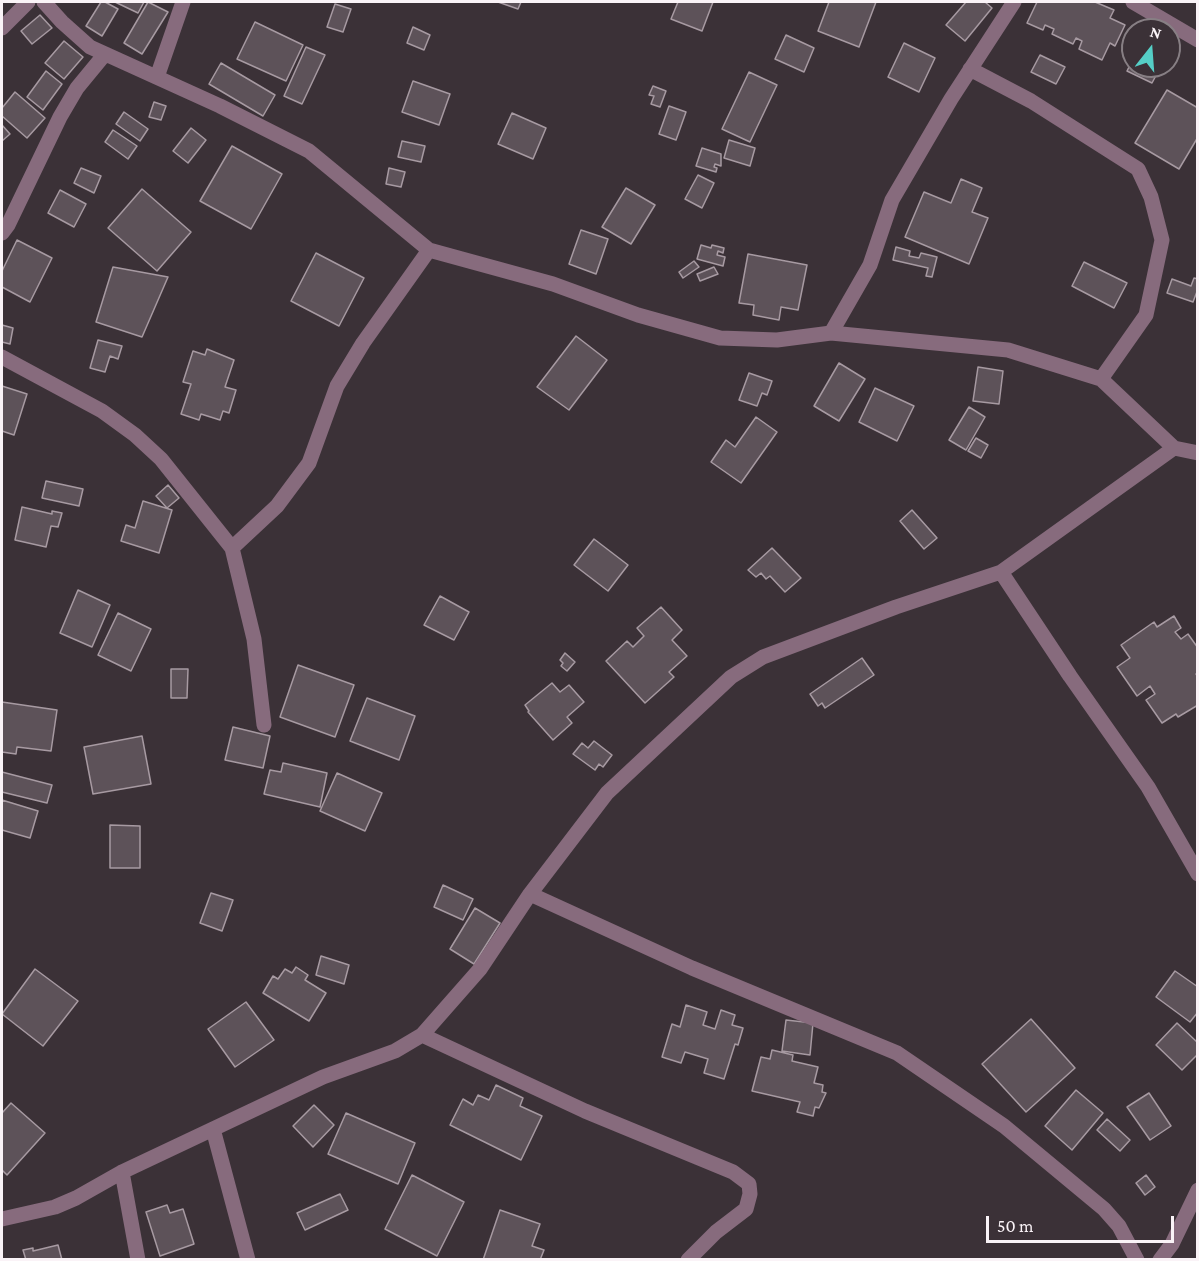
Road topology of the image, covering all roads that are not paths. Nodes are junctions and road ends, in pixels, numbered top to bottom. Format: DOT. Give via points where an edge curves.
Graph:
graph roads {
  1 [pos="28,2"];
  2 [pos="44,2"];
  3 [pos="183,2"];
  4 [pos="1014,2"];
  5 [pos="1133,2"];
  6 [pos="2,28"];
  7 [pos="1197,40"];
  8 [pos="105,54"];
  9 [pos="970,69"];
  10 [pos="157,77"];
  11 [pos="2,233"];
  12 [pos="429,250"];
  13 [pos="831,333"];
  14 [pos="2,357"];
  15 [pos="1101,379"];
  16 [pos="1174,448"];
  17 [pos="1197,453"];
  18 [pos="232,548"];
  19 [pos="1001,573"];
  20 [pos="264,725"];
  21 [pos="1197,874"];
  22 [pos="530,894"];
  23 [pos="422,1035"];
  24 [pos="213,1129"];
  25 [pos="122,1172"];
  26 [pos="1197,1190"];
  27 [pos="2,1220"];
  28 [pos="138,1260"];
  29 [pos="248,1260"];
  30 [pos="688,1260"];
  31 [pos="1137,1260"];
  32 [pos="1160,1260"];
  1 -- 6 [label="street"];
  2 -- 8 [label="street" via="90,47"];
  3 -- 10 [label="street"];
  4 -- 9 [label="street"];
  5 -- 7 [label="street"];
  8 -- 10 [label="street"];
  8 -- 11 [label="street" via="77,88 60,117"];
  9 -- 13 [label="street" via="892,200 870,266"];
  9 -- 15 [label="street" via="1031,101 1138,169 1151,197 1162,240 1146,315"];
  10 -- 12 [label="street" via="309,151"];
  12 -- 13 [label="street" via="720,338 777,340"];
  12 -- 18 [label="street" via="363,343 338,386 309,463 277,506"];
  13 -- 15 [label="street" via="1008,350"];
  14 -- 18 [label="street" via="102,411 135,435 161,459"];
  15 -- 16 [label="street"];
  16 -- 17 [label="street"];
  16 -- 19 [label="street"];
  18 -- 20 [label="street" via="254,639"];
  19 -- 21 [label="street" via="1148,787"];
  19 -- 22 [label="street" via="763,657 731,677 607,793"];
  22 -- 23 [label="street" via="480,969"];
  22 -- 31 [label="street" via="692,968 897,1053 1004,1126 1104,1209 1119,1226"];
  23 -- 24 [label="street" via="395,1051 323,1077"];
  23 -- 30 [label="street" via="585,1111 745,1179 750,1190 746,1209"];
  24 -- 25 [label="street"];
  24 -- 29 [label="street"];
  25 -- 27 [label="street" via="55,1207"];
  25 -- 28 [label="street"];
  26 -- 32 [label="street" via="1173,1244"];
}
